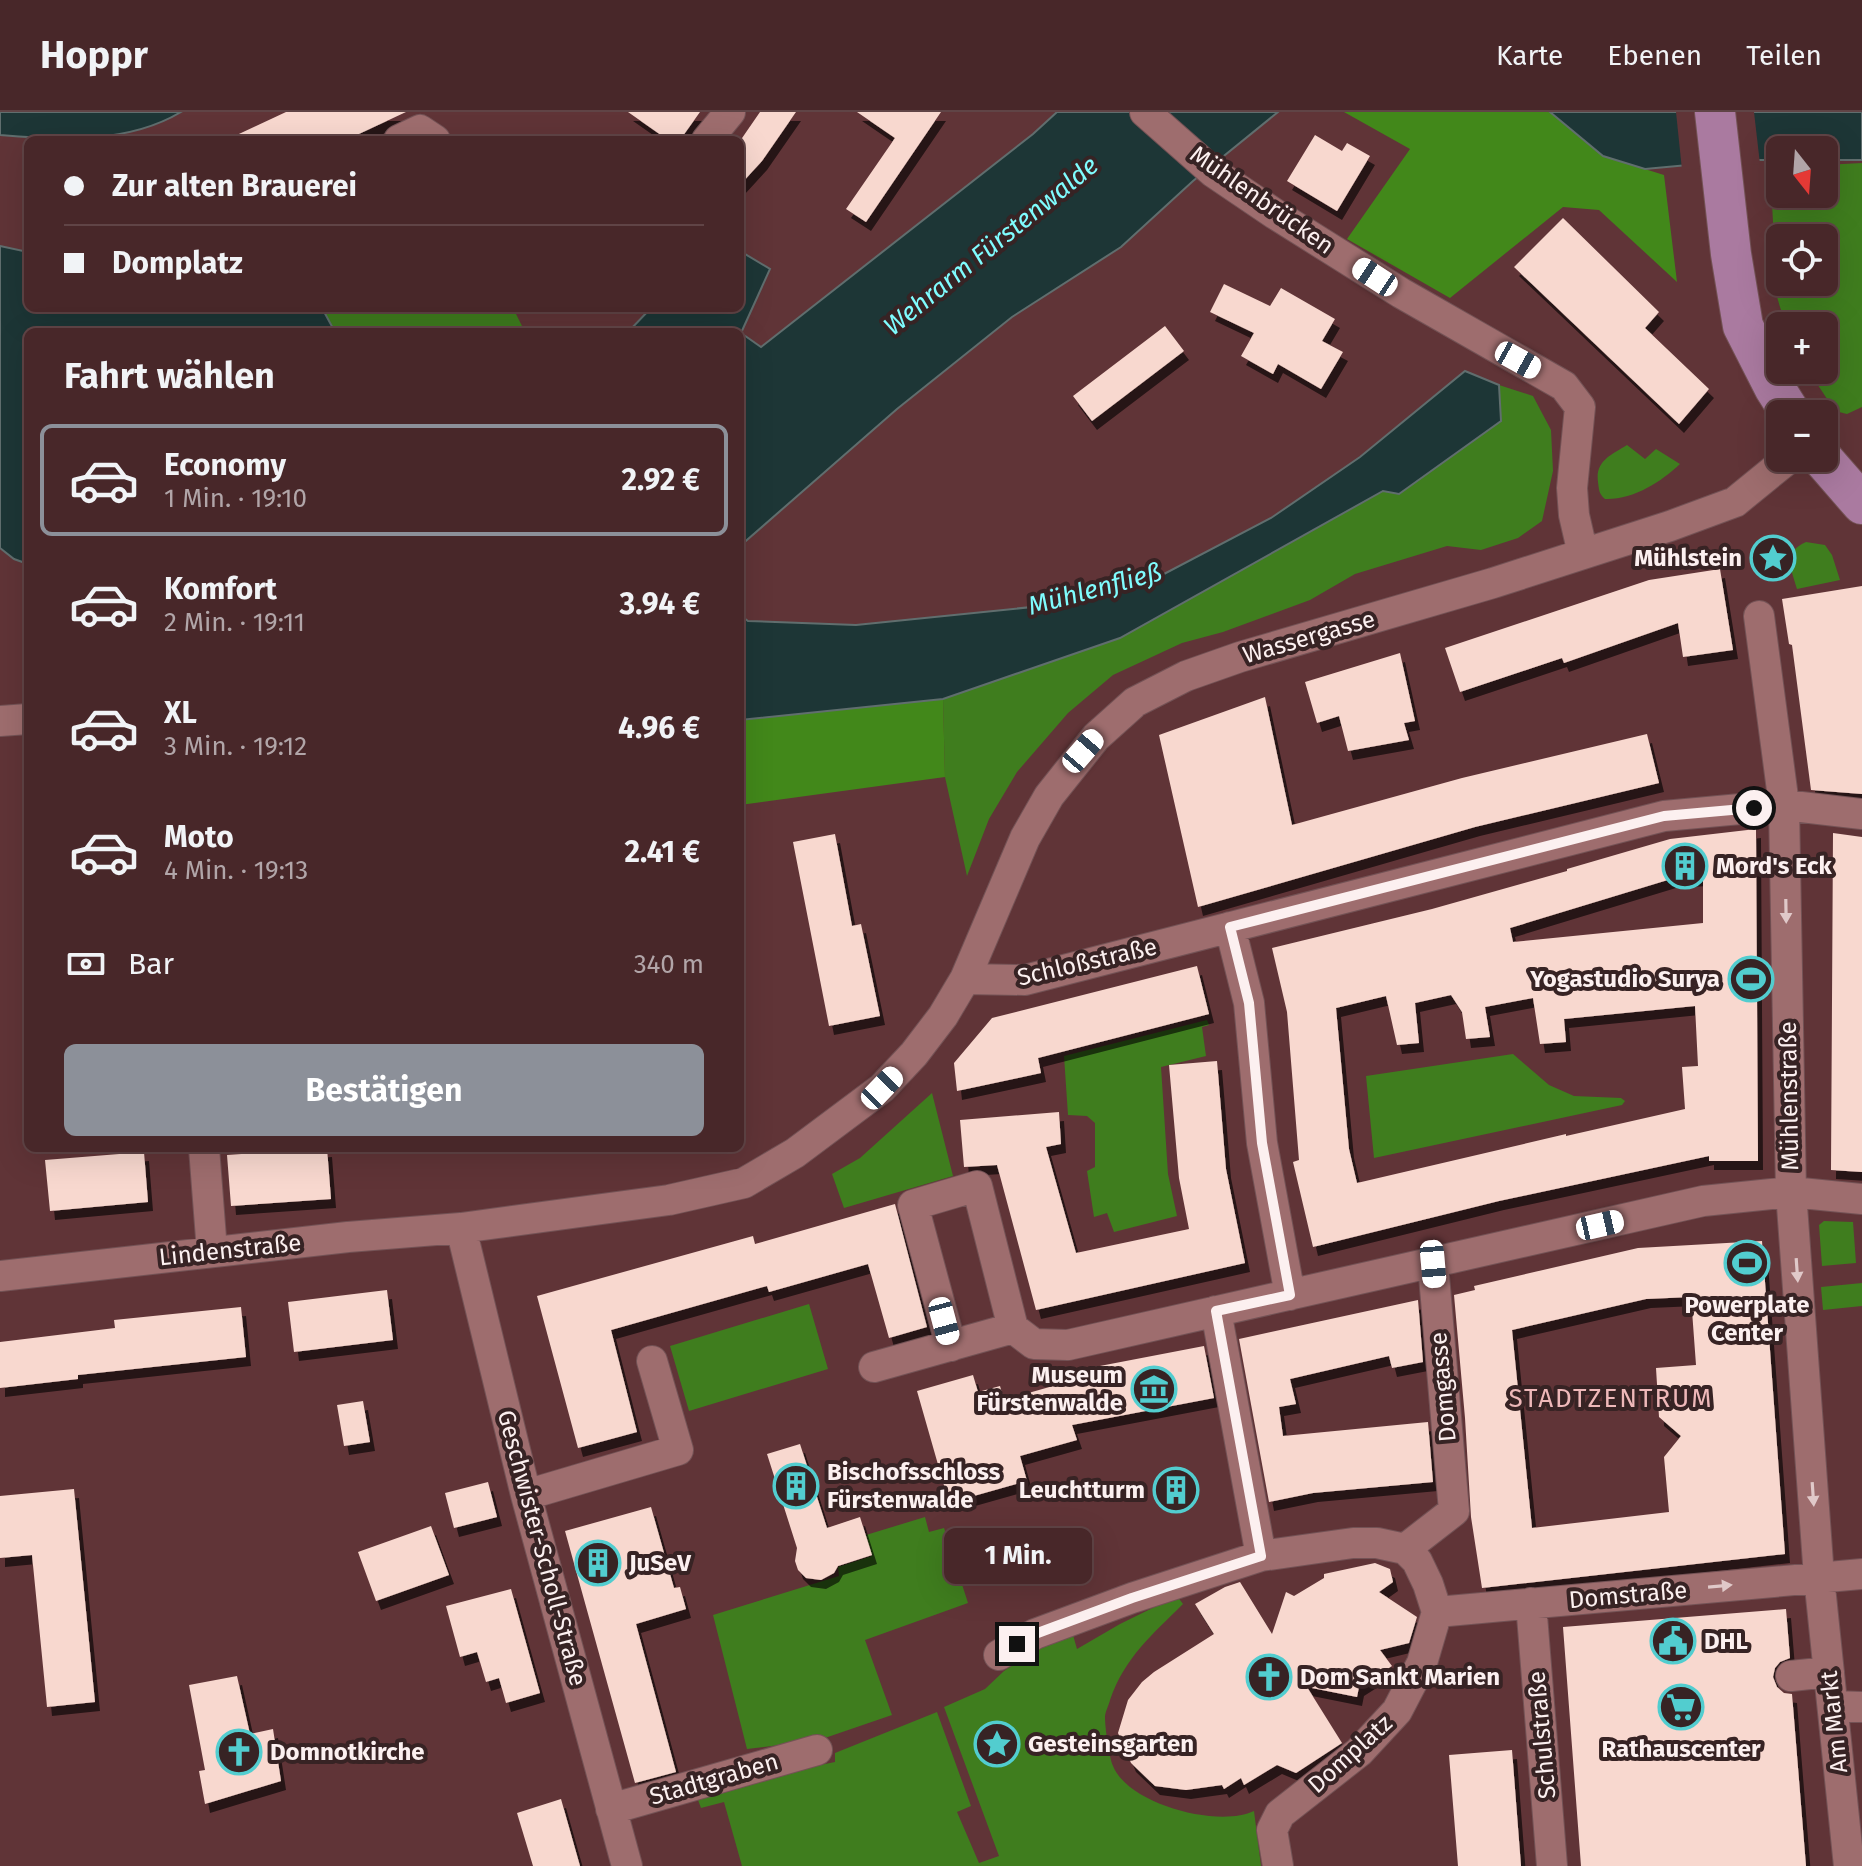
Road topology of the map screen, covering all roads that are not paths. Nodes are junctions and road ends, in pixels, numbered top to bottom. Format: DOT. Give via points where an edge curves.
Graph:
graph roads {
  1 [pos="730,112"];
  2 [pos="1145,112"];
  3 [pos="1715,112"];
  4 [pos="407,136"];
  5 [pos="429,136"];
  6 [pos="710,136"];
  7 [pos="1782,400"];
  8 [pos="1772,472"];
  9 [pos="1834,472"];
  10 [pos="1862,504"];
  11 [pos="1583,554"];
  12 [pos="1759,616"];
  13 [pos="24,719"];
  14 [pos="0,721"];
  15 [pos="1784,805"];
  16 [pos="1862,814"];
  17 [pos="1230,927"];
  18 [pos="965,979"];
  19 [pos="204,1152"];
  20 [pos="1791,1192"];
  21 [pos="1862,1199"];
  22 [pos="461,1228"];
  23 [pos="212,1251"];
  24 [pos="1433,1264"];
  25 [pos="0,1276"];
  26 [pos="1290,1295"];
  27 [pos="1216,1311"];
  28 [pos="1013,1328"];
  29 [pos="951,1346"];
  30 [pos="652,1361"];
  31 [pos="874,1367"];
  32 [pos="526,1495"];
  33 [pos="1405,1549"];
  34 [pos="1261,1556"];
  35 [pos="1862,1574"];
  36 [pos="1819,1577"];
  37 [pos="1531,1603"];
  38 [pos="1437,1612"];
  39 [pos="999,1655"];
  40 [pos="1829,1672"];
  41 [pos="1791,1676"];
  42 [pos="1847,1707"];
  43 [pos="817,1750"];
  44 [pos="611,1809"];
  45 [pos="627,1866"];
  46 [pos="1278,1866"];
  47 [pos="1552,1866"];
  48 [pos="1849,1866"];
  1 -- 6 [label="street"];
  2 -- 11 [label="street, Mühlenbrücken" via="1213,172 1401,293 1564,386 1580,407 1572,488"];
  3 -- 7 [label="main road" via="1743,326"];
  4 -- 5 [label="street" via="420,130"];
  8 -- 11 [label="street, Wassergasse" via="1735,502"];
  9 -- 10 [label="main road"];
  11 -- 18 [label="street, Wassergasse" via="1240,657 1135,702 1096,737 1049,796 1025,838"];
  12 -- 15 [label="street, Mühlenstraße"];
  13 -- 14 [label="street"];
  15 -- 16 [label="street, Schloßstraße"];
  15 -- 17 [label="street, Schloßstraße" via="1664,816"];
  15 -- 20 [label="street, Mühlenstraße, one-way"];
  17 -- 18 [label="street, Schloßstraße" via="1025,980"];
  17 -- 26 [label="street" via="1249,1003 1262,1143"];
  18 -- 22 [label="street" via="943,1016 882,1088 795,1153 744,1183 669,1200"];
  19 -- 23 [label="street"];
  20 -- 21 [label="street"];
  20 -- 24 [label="street" via="1703,1201"];
  20 -- 36 [label="street, Mühlenstraße, one-way"];
  22 -- 23 [label="street, Lindenstraße"];
  22 -- 32 [label="street, Geschwister-Scholl-Straße"];
  23 -- 25 [label="street, Lindenstraße"];
  24 -- 26 [label="street"];
  24 -- 33 [label="street, Domgasse" via="1454,1511"];
  26 -- 27 [label="street"];
  27 -- 28 [label="street" via="1068,1345 1034,1344"];
  27 -- 34 [label="street"];
  28 -- 29 [label="street"];
  28 -- 29 [label="street" via="977,1186 913,1205"];
  29 -- 31 [label="street"];
  30 -- 32 [label="street" via="678,1450"];
  32 -- 44 [label="street, Geschwister-Scholl-Straße"];
  33 -- 34 [label="street" via="1353,1543"];
  33 -- 38 [label="street" via="1417,1561"];
  34 -- 39 [label="street" via="1049,1629"];
  35 -- 36 [label="street, Domstraße"];
  37 -- 36 [label="street, Domstraße, one-way"];
  36 -- 40 [label="street, Am Markt"];
  37 -- 38 [label="street, Domstraße"];
  37 -- 47 [label="street, Schulstraße"];
  38 -- 46 [label="street, Domplatz" via="1422,1663 1397,1711 1359,1752 1280,1814 1272,1830"];
  40 -- 41 [label="street"];
  40 -- 42 [label="street, Am Markt"];
  42 -- 48 [label="street, Am Markt"];
  43 -- 44 [label="street, Stadtgraben"];
  44 -- 45 [label="street, Geschwister-Scholl-Straße"];
}
